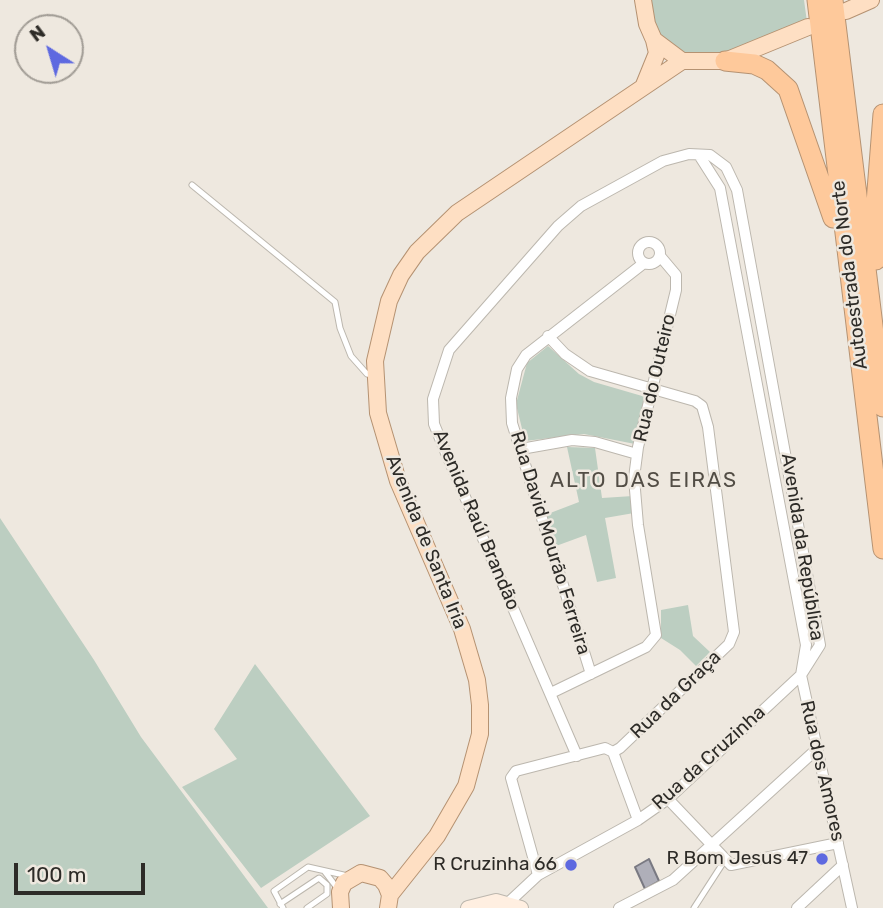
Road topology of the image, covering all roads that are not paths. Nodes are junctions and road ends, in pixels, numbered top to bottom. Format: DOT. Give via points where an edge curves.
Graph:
graph roads {
  1 [pos="643,0"];
  2 [pos="817,0"];
  3 [pos="871,0"];
  4 [pos="839,5"];
  5 [pos="808,27"];
  6 [pos="654,40"];
  7 [pos="682,61"];
  8 [pos="725,61"];
  9 [pos="642,87"];
  10 [pos="883,114"];
  11 [pos="699,155"];
  12 [pos="192,185"];
  13 [pos="660,256"];
  14 [pos="643,263"];
  15 [pos="854,311"];
  16 [pos="548,337"];
  17 [pos="877,355"];
  18 [pos="375,375"];
  19 [pos="653,391"];
  20 [pos="883,407"];
  21 [pos="782,427"];
  22 [pos="765,430"];
  23 [pos="521,449"];
  24 [pos="637,454"];
  25 [pos="883,549"];
  26 [pos="591,674"];
  27 [pos="800,675"];
  28 [pos="551,693"];
  29 [pos="818,748"];
  30 [pos="613,752"];
  31 [pos="577,756"];
  32 [pos="668,800"];
  33 [pos="638,820"];
  34 [pos="838,843"];
  35 [pos="712,847"];
  36 [pos="422,854"];
  37 [pos="725,860"];
  38 [pos="843,864"];
  39 [pos="323,870"];
  40 [pos="538,875"];
  41 [pos="352,877"];
  42 [pos="380,878"];
  43 [pos="338,903"];
  44 [pos="389,904"];
  45 [pos="281,906"];
  46 [pos="514,906"];
  47 [pos="307,908"];
  48 [pos="468,908"];
  49 [pos="619,908"];
  50 [pos="694,908"];
  51 [pos="797,908"];
  52 [pos="852,908"];
  1 -- 6 [label="main road"];
  2 -- 15 [label="highway, Autoestrada do Norte"];
  3 -- 4 [label="main road"];
  4 -- 17 [label="highway, Autoestrada do Norte"];
  5 -- 8 [label="main road"];
  6 -- 7 [label="main road"];
  6 -- 9 [label="main road" via="657,53"];
  7 -- 8 [label="main road"];
  7 -- 9 [label="main road, Avenida de Santa Iria"];
  8 -- 15 [label="highway" via="754,64 788,89 832,211"];
  9 -- 18 [label="main road, Avenida de Santa Iria" via="477,198 430,238 401,275 389,301"];
  10 -- 17 [label="highway" via="875,216 883,324"];
  11 -- 21 [label="street, Avenida da República" via="718,160 733,176"];
  11 -- 22 [label="street, Avenida da República" via="720,188"];
  11 -- 28 [label="street, Avenida Raúl Brandão" via="663,160 580,206 449,350 440,371 433,399 434,424"];
  12 -- 18 [label="lane" via="335,302 351,356 367,374"];
  13 -- 14 [label="street" via="655,263"];
  13 -- 14 [label="street" via="656,244 645,243 638,254"];
  13 -- 19 [label="street, Rua do Outeiro" via="676,275 676,290"];
  14 -- 16 [label="street, Rua David Mourão Ferreira"];
  15 -- 25 [label="highway, Autoestrada do Norte"];
  16 -- 19 [label="street, Rua da Graça" via="590,371"];
  16 -- 23 [label="street, Rua David Mourão Ferreira" via="517,369 511,412"];
  17 -- 20 [label="highway, Autoestrada do Norte"];
  18 -- 36 [label="main road, Avenida de Santa Iria" via="378,412 389,453 462,629 480,705 480,734 466,786"];
  19 -- 24 [label="street, Rua do Outeiro"];
  19 -- 30 [label="street, Rua da Graça" via="695,401 707,417 734,632 729,644"];
  21 -- 22 [label="street"];
  21 -- 27 [label="street, Avenida da República" via="821,637 817,653"];
  22 -- 27 [label="street, Avenida da República" via="806,645"];
  23 -- 24 [label="street" via="572,440"];
  23 -- 26 [label="street, Rua David Mourão Ferreira"];
  24 -- 26 [label="street, Rua do Outeiro" via="638,525 656,635 646,647"];
  26 -- 28 [label="street, Rua do Outeiro"];
  27 -- 29 [label="street, Rua dos Amores"];
  27 -- 32 [label="street, Rua da Cruzinha"];
  28 -- 31 [label="street, Avenida Raúl Brandão"];
  29 -- 34 [label="street, Rua dos Amores"];
  29 -- 35 [label="street"];
  30 -- 31 [label="street, Rua da Graça" via="606,748"];
  30 -- 33 [label="street"];
  31 -- 40 [label="street, Rua da Graça" via="516,771 511,778"];
  32 -- 33 [label="street, Rua da Cruzinha"];
  32 -- 35 [label="street"];
  33 -- 40 [label="street, Rua da Cruzinha"];
  34 -- 37 [label="street" via="740,866"];
  34 -- 38 [label="street, Rua dos Amores"];
  35 -- 37 [label="street"];
  35 -- 49 [label="street" via="673,880"];
  36 -- 42 [label="main road, Avenida de Santa Iria"];
  36 -- 44 [label="main road, Avenida de Santa Iria"];
  37 -- 50 [label="lane"];
  38 -- 51 [label="street"];
  38 -- 52 [label="street, Rua dos Amores"];
  39 -- 41 [label="lane"];
  39 -- 43 [label="lane" via="330,875"];
  39 -- 45 [label="lane" via="308,867 274,891"];
  40 -- 46 [label="street, Rua da Cruzinha"];
  41 -- 42 [label="main road" via="361,873"];
  41 -- 43 [label="main road"];
  42 -- 44 [label="main road"];
  45 -- 47 [label="lane" via="319,878 327,885 327,894"];
  46 -- 48 [label="street" via="496,901"];
}
